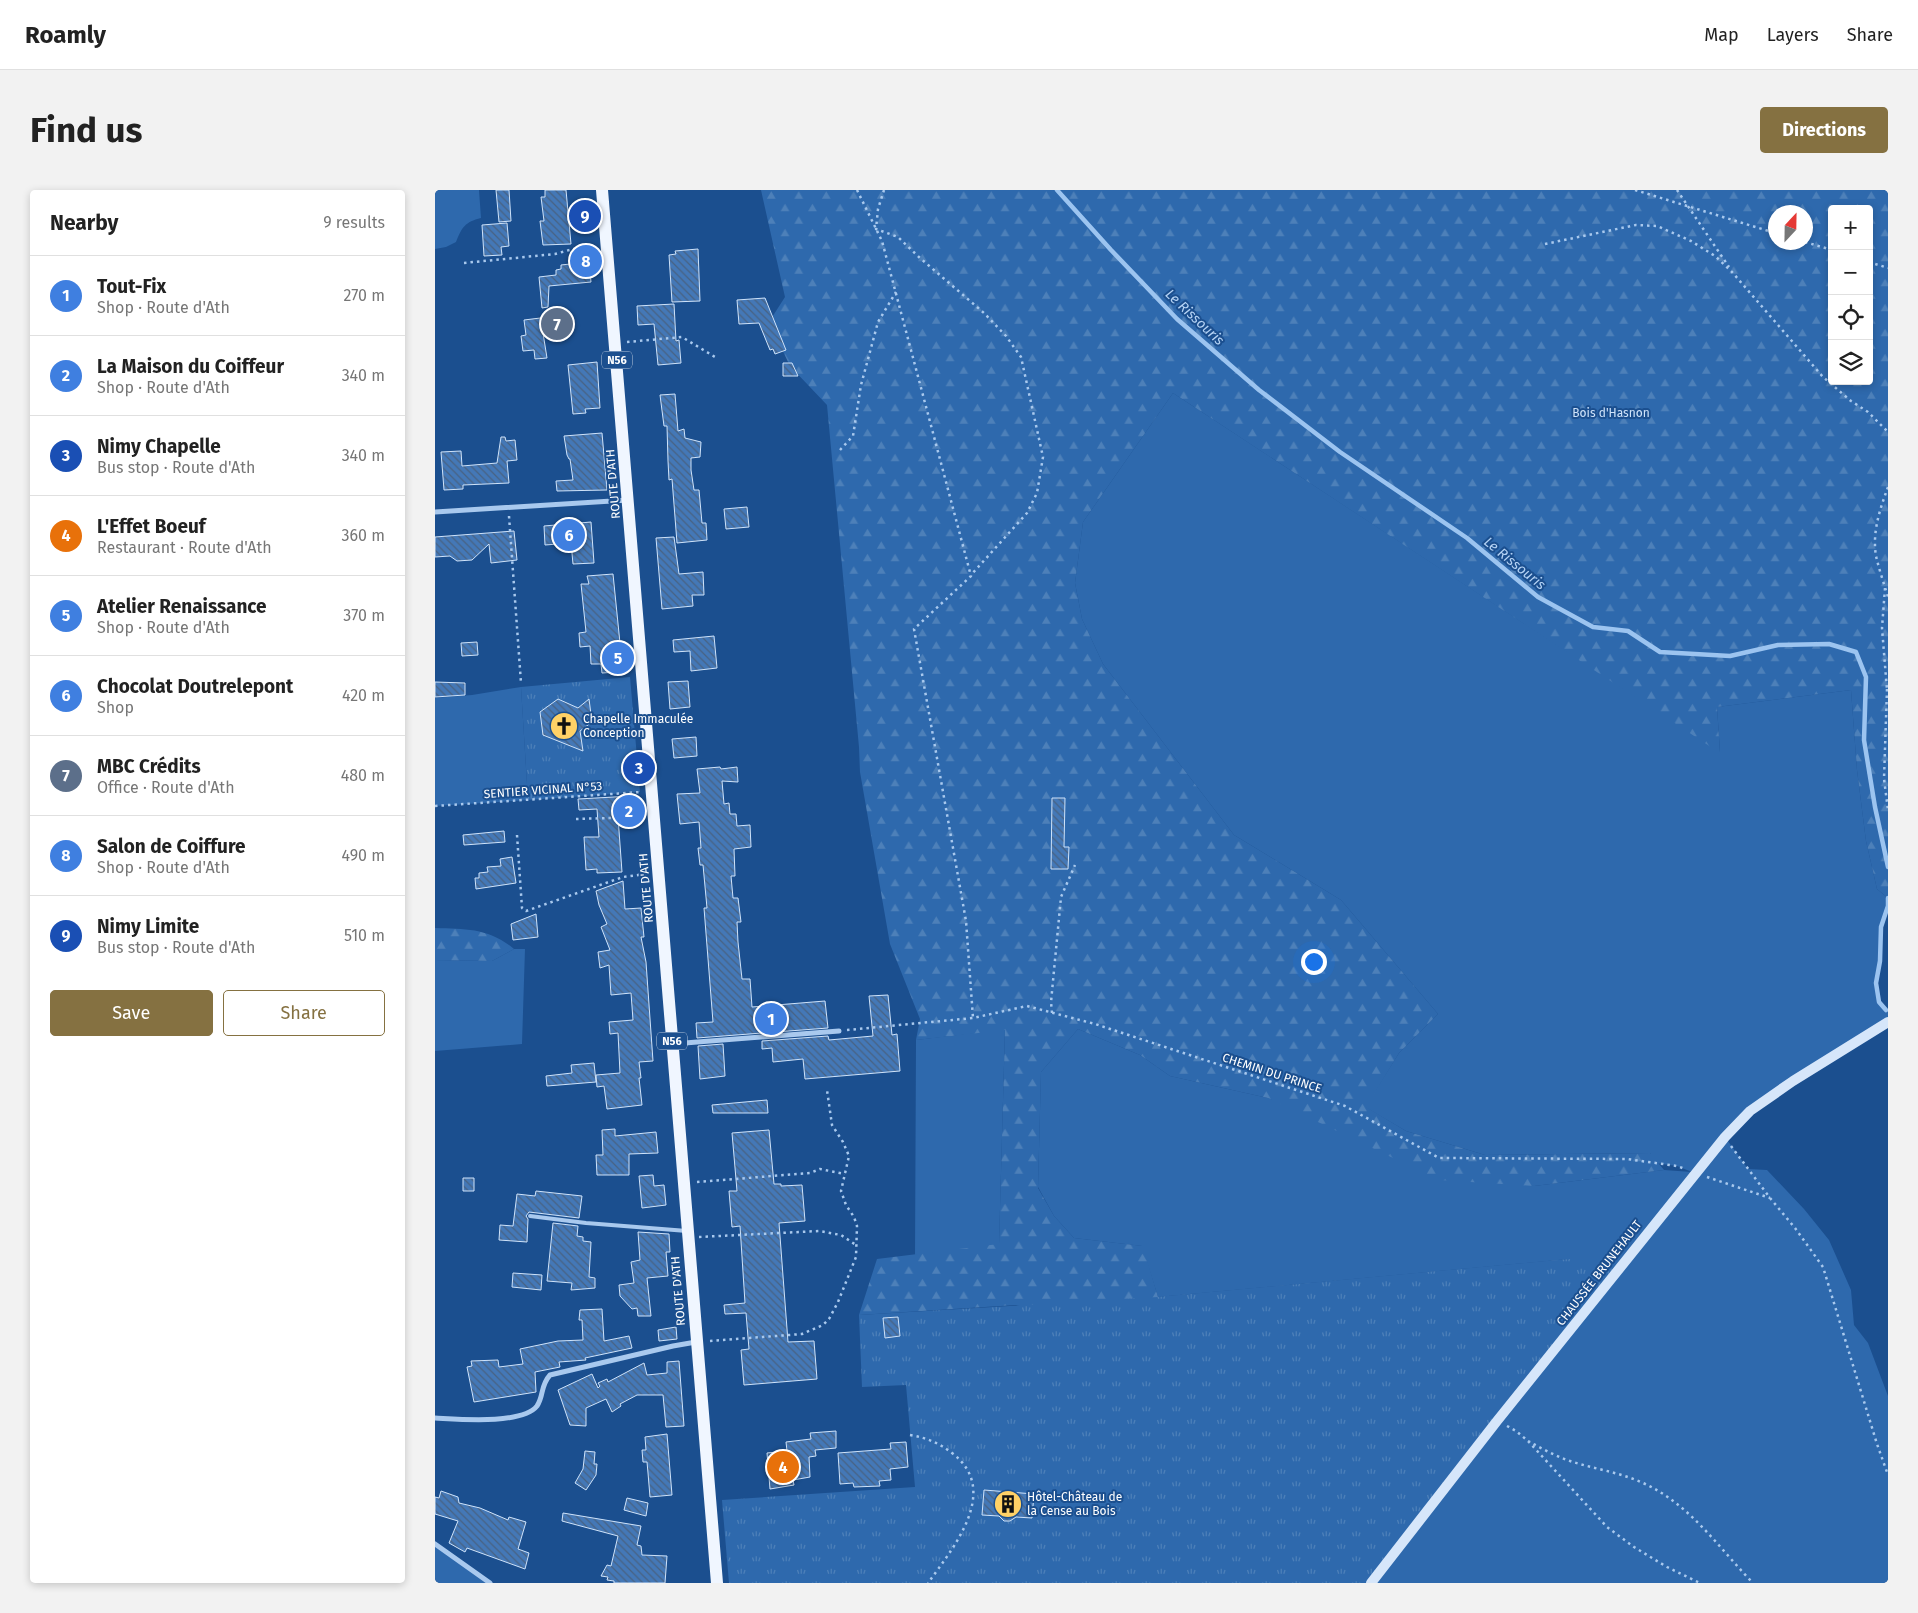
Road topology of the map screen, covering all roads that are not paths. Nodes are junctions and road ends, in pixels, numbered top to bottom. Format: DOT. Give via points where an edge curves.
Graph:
graph roads {
  1 [pos="602,190"];
  2 [pos="628,500"];
  3 [pos="435,512"];
  4 [pos="1888,1022"];
  5 [pos="839,1031"];
  6 [pos="672,1044"];
  7 [pos="530,1216"];
  8 [pos="688,1235"];
  9 [pos="696,1342"];
  10 [pos="435,1418"];
  11 [pos="435,1544"];
  12 [pos="490,1583"];
  13 [pos="717,1583"];
  14 [pos="1371,1583"];
  1 -- 2 [label="main road, ROUTE D'ATH / N56"];
  2 -- 3 [label="street"];
  2 -- 6 [label="main road, ROUTE D'ATH / N56"];
  4 -- 14 [label="main road, CHAUSSÉE BRUNEHAULT" via="1750,1111 1725,1137"];
  5 -- 6 [label="street"];
  6 -- 8 [label="main road, ROUTE D'ATH / N56"];
  7 -- 8 [label="lane"];
  8 -- 9 [label="main road, ROUTE D'ATH / N56"];
  9 -- 10 [label="street" via="550,1375 544,1382 537,1406 528,1413 499,1419"];
  9 -- 13 [label="main road, ROUTE D'ATH / N56"];
  11 -- 12 [label="street"];
}
